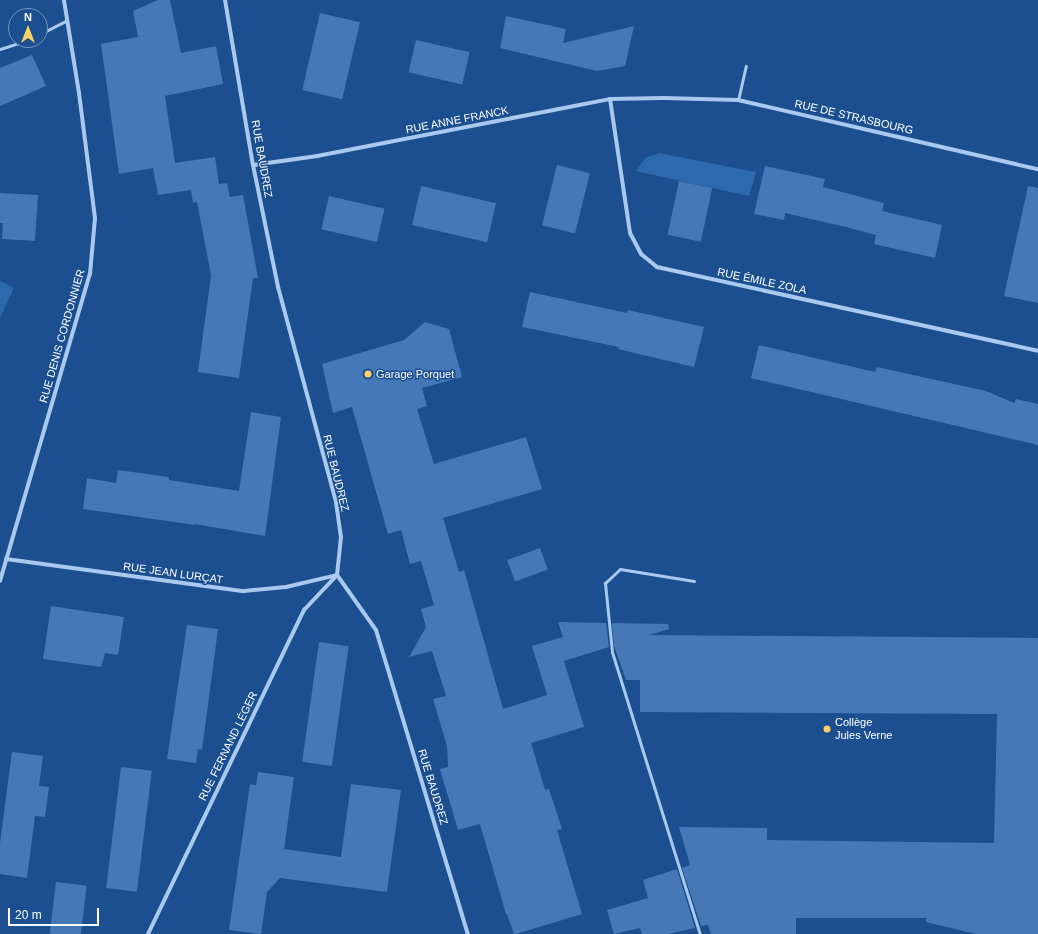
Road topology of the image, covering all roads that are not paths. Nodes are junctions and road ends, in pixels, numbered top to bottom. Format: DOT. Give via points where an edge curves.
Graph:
graph roads {
  1 [pos="64,0"];
  2 [pos="225,0"];
  3 [pos="67,20"];
  4 [pos="48,30"];
  5 [pos="746,66"];
  6 [pos="664,98"];
  7 [pos="610,99"];
  8 [pos="738,100"];
  9 [pos="253,164"];
  10 [pos="1038,169"];
  11 [pos="1038,351"];
  12 [pos="6,559"];
  13 [pos="337,575"];
  14 [pos="694,581"];
  15 [pos="0,582"];
  16 [pos="148,934"];
  17 [pos="468,934"];
  18 [pos="700,934"];
  1 -- 3 [label="street, RUE DENIS CORDONNIER"];
  2 -- 9 [label="street, RUE BAUDREZ"];
  3 -- 4 [label="lane"];
  3 -- 12 [label="street, RUE DENIS CORDONNIER" via="95,218 90,274"];
  5 -- 8 [label="lane"];
  6 -- 7 [label="street, RUE ANNE FRANCK"];
  6 -- 8 [label="street, RUE DE STRASBOURG"];
  7 -- 9 [label="street, RUE ANNE FRANCK" via="317,156"];
  7 -- 11 [label="street, RUE ÉMILE ZOLA" via="630,233 641,254 657,267"];
  8 -- 10 [label="street, RUE DE STRASBOURG"];
  9 -- 13 [label="street, RUE BAUDREZ" via="278,287 336,502 340,538"];
  12 -- 13 [label="street, RUE JEAN LURÇAT" via="244,591 286,587"];
  12 -- 15 [label="street, RUE DENIS CORDONNIER"];
  13 -- 16 [label="street, RUE FERNAND LÉGER" via="304,610"];
  13 -- 17 [label="street, RUE BAUDREZ" via="376,630"];
  14 -- 18 [label="lane" via="620,569 605,583 612,652"];
}
